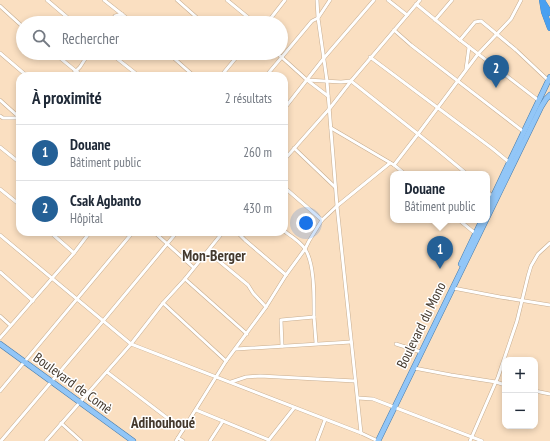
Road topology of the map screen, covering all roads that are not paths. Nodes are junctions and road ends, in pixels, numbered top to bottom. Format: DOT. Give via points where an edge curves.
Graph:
graph roads {
  1 [pos="47,0"];
  2 [pos="104,0"];
  3 [pos="177,0"];
  4 [pos="227,0"];
  5 [pos="284,0"];
  6 [pos="317,0"];
  7 [pos="330,0"];
  8 [pos="374,0"];
  9 [pos="388,0"];
  10 [pos="420,0"];
  11 [pos="452,0"];
  12 [pos="520,0"];
  13 [pos="542,0"];
  14 [pos="416,4"];
  15 [pos="0,6"];
  16 [pos="114,9"];
  17 [pos="550,13"];
  18 [pos="122,14"];
  19 [pos="407,15"];
  20 [pos="66,16"];
  21 [pos="115,16"];
  22 [pos="124,16"];
  23 [pos="195,16"];
  24 [pos="246,16"];
  25 [pos="272,16"];
  26 [pos="318,18"];
  27 [pos="435,20"];
  28 [pos="16,21"];
  29 [pos="550,28"];
  30 [pos="394,30"];
  31 [pos="497,34"];
  32 [pos="460,40"];
  33 [pos="469,47"];
  34 [pos="288,51"];
  35 [pos="0,54"];
  36 [pos="478,54"];
  37 [pos="370,57"];
  38 [pos="324,58"];
  39 [pos="63,60"];
  40 [pos="84,60"];
  41 [pos="119,60"];
  42 [pos="176,60"];
  43 [pos="234,60"];
  44 [pos="280,60"];
  45 [pos="284,60"];
  46 [pos="466,70"];
  47 [pos="76,71"];
  48 [pos="21,72"];
  49 [pos="133,72"];
  50 [pos="189,72"];
  51 [pos="224,72"];
  52 [pos="270,72"];
  53 [pos="549,79"];
  54 [pos="307,80"];
  55 [pos="328,81"];
  56 [pos="351,81"];
  57 [pos="458,81"];
  58 [pos="550,95"];
  59 [pos="328,96"];
  60 [pos="0,100"];
  61 [pos="538,100"];
  62 [pos="288,104"];
  63 [pos="330,108"];
  64 [pos="438,108"];
  65 [pos="16,114"];
  66 [pos="0,116"];
  67 [pos="16,118"];
  68 [pos="331,128"];
  69 [pos="418,134"];
  70 [pos="525,134"];
  71 [pos="0,147"];
  72 [pos="294,148"];
  73 [pos="288,155"];
  74 [pos="16,160"];
  75 [pos="392,164"];
  76 [pos="511,164"];
  77 [pos="400,171"];
  78 [pos="463,171"];
  79 [pos="336,187"];
  80 [pos="0,189"];
  81 [pos="288,190"];
  82 [pos="490,195"];
  83 [pos="494,198"];
  84 [pos="16,202"];
  85 [pos="490,204"];
  86 [pos="337,206"];
  87 [pos="490,210"];
  88 [pos="322,220"];
  89 [pos="463,223"];
  90 [pos="481,223"];
  91 [pos="484,223"];
  92 [pos="288,234"];
  93 [pos="0,235"];
  94 [pos="477,235"];
  95 [pos="55,236"];
  96 [pos="87,236"];
  97 [pos="130,236"];
  98 [pos="158,236"];
  99 [pos="174,236"];
  100 [pos="221,236"];
  101 [pos="241,236"];
  102 [pos="550,243"];
  103 [pos="167,244"];
  104 [pos="305,249"];
  105 [pos="208,252"];
  106 [pos="74,253"];
  107 [pos="194,267"];
  108 [pos="0,272"];
  109 [pos="286,275"];
  110 [pos="52,278"];
  111 [pos="185,279"];
  112 [pos="453,288"];
  113 [pos="33,300"];
  114 [pos="77,300"];
  115 [pos="523,300"];
  116 [pos="163,302"];
  117 [pos="550,305"];
  118 [pos="266,307"];
  119 [pos="0,316"];
  120 [pos="314,317"];
  121 [pos="103,321"];
  122 [pos="10,326"];
  123 [pos="247,334"];
  124 [pos="0,338"];
  125 [pos="351,342"];
  126 [pos="316,343"];
  127 [pos="0,344"];
  128 [pos="131,344"];
  129 [pos="396,344"];
  130 [pos="282,346"];
  131 [pos="236,349"];
  132 [pos="420,352"];
  133 [pos="226,361"];
  134 [pos="24,362"];
  135 [pos="414,368"];
  136 [pos="107,372"];
  137 [pos="218,376"];
  138 [pos="355,381"];
  139 [pos="52,382"];
  140 [pos="231,382"];
  141 [pos="496,382"];
  142 [pos="502,384"];
  143 [pos="0,390"];
  144 [pos="538,392"];
  145 [pos="550,394"];
  146 [pos="358,398"];
  147 [pos="79,402"];
  148 [pos="393,407"];
  149 [pos="294,408"];
  150 [pos="196,410"];
  151 [pos="325,420"];
  152 [pos="223,421"];
  153 [pos="61,423"];
  154 [pos="183,430"];
  155 [pos="361,433"];
  156 [pos="471,437"];
  157 [pos="177,439"];
  158 [pos="268,440"];
  159 [pos="2,441"];
  160 [pos="46,441"];
  161 [pos="81,441"];
  162 [pos="133,441"];
  163 [pos="184,441"];
  164 [pos="210,441"];
  165 [pos="317,441"];
  166 [pos="376,441"];
  167 [pos="470,441"];
  168 [pos="482,441"];
  1 -- 20 [label="street"];
  2 -- 16 [label="street"];
  3 -- 23 [label="street"];
  4 -- 24 [label="street"];
  5 -- 25 [label="street"];
  6 -- 26 [label="street"];
  7 -- 26 [label="street"];
  8 -- 38 [label="street"];
  9 -- 19 [label="street"];
  10 -- 14 [label="street"];
  11 -- 27 [label="street"];
  12 -- 31 [label="street" via="518,9"];
  13 -- 17 [label="highway"];
  13 -- 29 [label="highway"];
  14 -- 19 [label="street"];
  14 -- 27 [label="street"];
  15 -- 28 [label="street"];
  16 -- 18 [label="street"];
  16 -- 21 [label="street"];
  18 -- 21 [label="street"];
  18 -- 22 [label="street"];
  19 -- 30 [label="street"];
  26 -- 34 [label="street" via="312,21"];
  26 -- 38 [label="street"];
  27 -- 32 [label="street"];
  30 -- 37 [label="street"];
  30 -- 57 [label="street"];
  31 -- 32 [label="street" via="478,21"];
  31 -- 36 [label="street"];
  31 -- 53 [label="street"];
  32 -- 33 [label="street"];
  33 -- 36 [label="street"];
  33 -- 46 [label="street"];
  35 -- 48 [label="street"];
  36 -- 46 [label="street"];
  36 -- 61 [label="street"];
  37 -- 56 [label="street"];
  37 -- 64 [label="street"];
  38 -- 54 [label="street"];
  38 -- 55 [label="street"];
  39 -- 47 [label="street"];
  40 -- 47 [label="street"];
  41 -- 49 [label="street"];
  42 -- 50 [label="street"];
  43 -- 51 [label="street"];
  44 -- 52 [label="street"];
  45 -- 54 [label="street"];
  46 -- 57 [label="street"];
  53 -- 61 [label="main road, Boulevard du Mono"];
  54 -- 55 [label="street"];
  54 -- 59 [label="street"];
  54 -- 62 [label="street"];
  55 -- 56 [label="street"];
  55 -- 59 [label="street"];
  56 -- 63 [label="street"];
  56 -- 69 [label="street"];
  57 -- 64 [label="street"];
  57 -- 70 [label="street"];
  58 -- 70 [label="main road, Boulevard du Mono"];
  59 -- 63 [label="street"];
  60 -- 65 [label="street"];
  61 -- 70 [label="main road, Boulevard du Mono"];
  63 -- 68 [label="street"];
  63 -- 72 [label="street"];
  64 -- 69 [label="street"];
  64 -- 76 [label="street"];
  66 -- 67 [label="street"];
  68 -- 75 [label="street"];
  68 -- 79 [label="street"];
  69 -- 75 [label="street"];
  69 -- 78 [label="street"];
  70 -- 76 [label="main road, Boulevard du Mono"];
  71 -- 74 [label="street"];
  72 -- 73 [label="street"];
  72 -- 79 [label="street"];
  75 -- 77 [label="street"];
  75 -- 86 [label="street"];
  76 -- 83 [label="main road, Boulevard du Mono"];
  79 -- 86 [label="street"];
  80 -- 84 [label="street"];
  81 -- 88 [label="street"];
  82 -- 83 [label="street"];
  83 -- 85 [label="main road, Boulevard du Mono"];
  83 -- 87 [label="main road, Boulevard du Mono"];
  86 -- 88 [label="street"];
  86 -- 125 [label="street"];
  88 -- 104 [label="street"];
  89 -- 94 [label="street"];
  90 -- 94 [label="main road, Boulevard du Mono"];
  91 -- 94 [label="main road, Boulevard du Mono"];
  92 -- 104 [label="street"];
  93 -- 110 [label="street"];
  94 -- 112 [label="main road, Boulevard du Mono"];
  94 -- 132 [label="main road, Boulevard du Mono"];
  95 -- 106 [label="street"];
  96 -- 106 [label="street"];
  97 -- 114 [label="street"];
  98 -- 103 [label="street"];
  99 -- 103 [label="street"];
  100 -- 105 [label="street"];
  101 -- 109 [label="street"];
  102 -- 115 [label="street" via="541,250 534,261"];
  103 -- 107 [label="street"];
  103 -- 121 [label="street"];
  104 -- 109 [label="street"];
  104 -- 120 [label="street" via="312,273"];
  105 -- 107 [label="street"];
  105 -- 118 [label="street" via="248,285"];
  106 -- 110 [label="street"];
  107 -- 111 [label="street"];
  108 -- 113 [label="street"];
  109 -- 118 [label="street"];
  110 -- 113 [label="street"];
  110 -- 114 [label="street"];
  111 -- 116 [label="street"];
  111 -- 123 [label="street"];
  112 -- 115 [label="street"];
  112 -- 132 [label="main road, Boulevard du Mono"];
  113 -- 122 [label="street"];
  114 -- 121 [label="street"];
  114 -- 134 [label="street"];
  115 -- 117 [label="street"];
  115 -- 141 [label="street"];
  116 -- 128 [label="street"];
  116 -- 133 [label="street"];
  118 -- 123 [label="street"];
  119 -- 122 [label="street"];
  120 -- 126 [label="street"];
  120 -- 130 [label="street" via="281,320"];
  121 -- 128 [label="street"];
  121 -- 139 [label="street"];
  122 -- 124 [label="street"];
  123 -- 131 [label="street"];
  125 -- 126 [label="street"];
  125 -- 138 [label="street"];
  126 -- 130 [label="street"];
  127 -- 134 [label="main road, Boulevard de Comè"];
  128 -- 136 [label="street"];
  128 -- 137 [label="street"];
  129 -- 132 [label="street"];
  130 -- 131 [label="street"];
  131 -- 133 [label="street"];
  132 -- 135 [label="main road, Boulevard du Mono"];
  132 -- 148 [label="main road, Boulevard du Mono"];
  133 -- 137 [label="street"];
  134 -- 139 [label="main road, Boulevard de Comè"];
  134 -- 143 [label="street"];
  135 -- 141 [label="street"];
  135 -- 148 [label="main road, Boulevard du Mono"];
  136 -- 147 [label="street"];
  136 -- 154 [label="street"];
  137 -- 140 [label="street"];
  137 -- 150 [label="street"];
  138 -- 140 [label="street" via="260,376"];
  138 -- 146 [label="street"];
  139 -- 147 [label="main road, Boulevard de Comè"];
  139 -- 159 [label="street"];
  140 -- 149 [label="street"];
  141 -- 142 [label="street"];
  141 -- 156 [label="street"];
  144 -- 145 [label="street"];
  146 -- 148 [label="street" via="373,399"];
  146 -- 155 [label="street"];
  147 -- 153 [label="street"];
  147 -- 162 [label="main road, Boulevard de Comè"];
  148 -- 156 [label="street"];
  148 -- 166 [label="main road, Boulevard du Mono"];
  149 -- 151 [label="street"];
  149 -- 158 [label="street"];
  150 -- 152 [label="street"];
  150 -- 154 [label="street"];
  151 -- 155 [label="street"];
  151 -- 165 [label="street"];
  152 -- 158 [label="street"];
  152 -- 164 [label="street"];
  153 -- 160 [label="street"];
  153 -- 161 [label="street"];
  154 -- 157 [label="street"];
  155 -- 166 [label="street"];
  156 -- 167 [label="street"];
  156 -- 168 [label="street"];
  157 -- 163 [label="street"];
}
